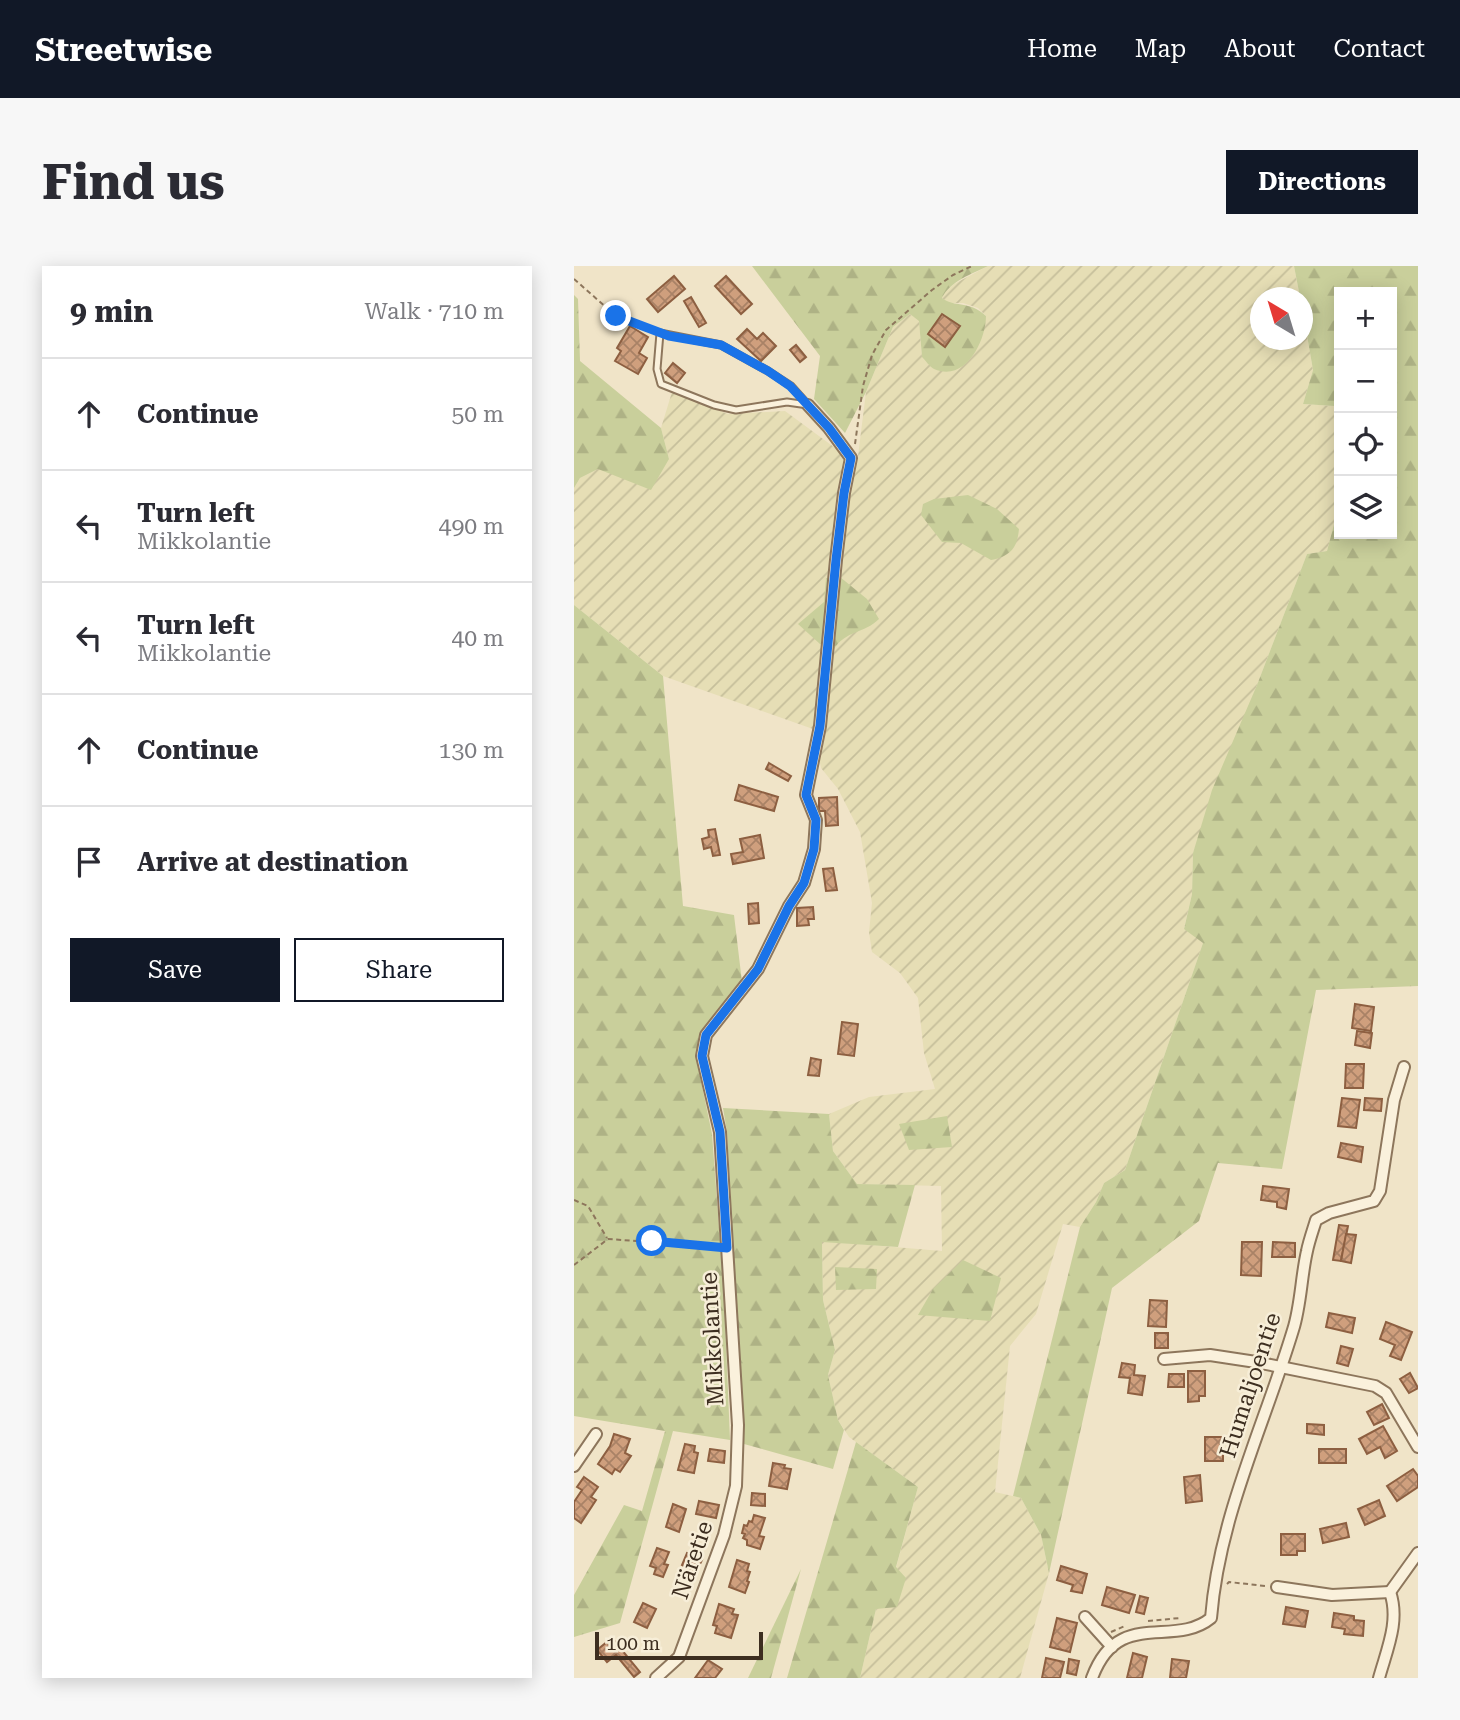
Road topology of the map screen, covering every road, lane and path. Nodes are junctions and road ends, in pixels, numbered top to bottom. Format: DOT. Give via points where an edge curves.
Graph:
graph roads {
  1 [pos="972,266"];
  2 [pos="574,279"];
  3 [pos="660,333"];
  4 [pos="808,405"];
  5 [pos="851,458"];
  6 [pos="1404,1067"];
  7 [pos="574,1200"];
  8 [pos="607,1239"];
  9 [pos="727,1248"];
  10 [pos="574,1265"];
  11 [pos="1164,1359"];
  12 [pos="1280,1368"];
  13 [pos="596,1434"];
  14 [pos="1418,1447"];
  15 [pos="574,1466"];
  16 [pos="736,1486"];
  17 [pos="1418,1553"];
  18 [pos="1277,1587"];
  19 [pos="1224,1588"];
  20 [pos="1390,1592"];
  21 [pos="1085,1617"];
  22 [pos="1112,1647"];
  23 [pos="656,1678"];
  24 [pos="1092,1678"];
  25 [pos="1379,1678"];
  1 -- 5 [label="path" via="932,290 886,330 863,386"];
  2 -- 3 [label="path" via="616,316"];
  3 -- 4 [label="lane" via="721,345 790,386"];
  3 -- 4 [label="lane" via="657,369 661,384 736,410 787,402"];
  4 -- 5 [label="street"];
  5 -- 9 [label="street, Mikkolantie" via="820,726 806,795 816,820 814,849 804,883 758,969 706,1035 702,1056 720,1132"];
  6 -- 12 [label="street, Humaljoentie" via="1394,1100 1380,1191 1374,1201 1316,1220 1294,1328"];
  7 -- 8 [label="path" via="589,1206"];
  8 -- 9 [label="path"];
  8 -- 10 [label="path"];
  9 -- 16 [label="street, Mikkolantie" via="738,1425"];
  11 -- 12 [label="street" via="1209,1355"];
  12 -- 14 [label="street" via="1375,1386 1385,1393"];
  12 -- 22 [label="street, Humaljoentie" via="1226,1531 1214,1578 1211,1618 1200,1627 1130,1635"];
  13 -- 15 [label="street"];
  16 -- 23 [label="street, Näretie" via="724,1535 679,1657"];
  17 -- 20 [label="street"];
  18 -- 19 [label="path" via="1229,1582"];
  18 -- 20 [label="street" via="1332,1595"];
  20 -- 25 [label="street" via="1395,1622"];
  21 -- 22 [label="street"];
  22 -- 24 [label="street"];
}
